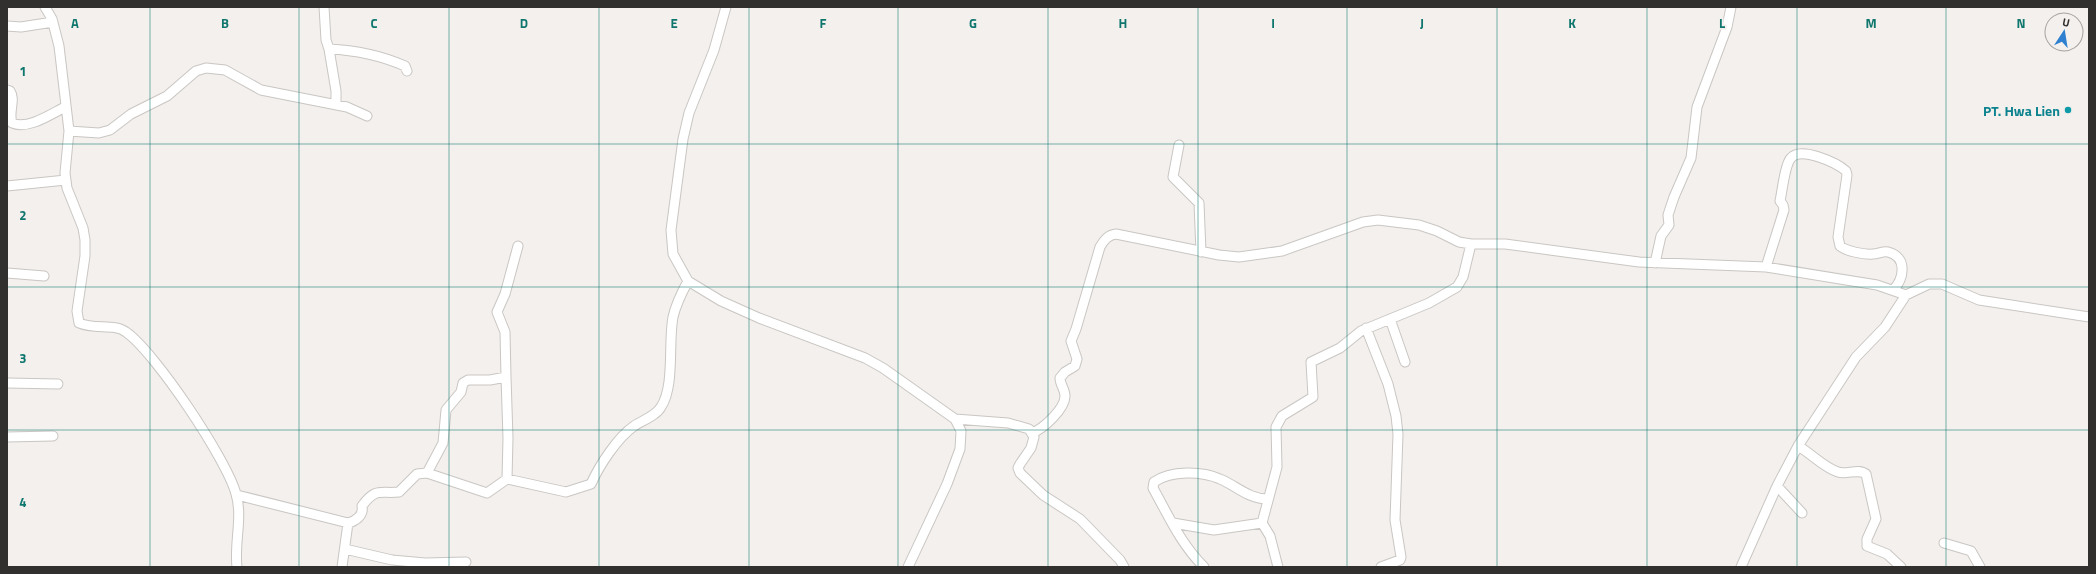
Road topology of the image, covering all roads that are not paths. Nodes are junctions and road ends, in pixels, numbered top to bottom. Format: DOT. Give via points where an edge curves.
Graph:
graph roads {
  1 [pos="45,7"];
  2 [pos="324,7"];
  3 [pos="726,7"];
  4 [pos="1731,7"];
  5 [pos="53,22"];
  6 [pos="7,26"];
  7 [pos="329,48"];
  8 [pos="407,71"];
  9 [pos="7,90"];
  10 [pos="336,104"];
  11 [pos="65,107"];
  12 [pos="366,116"];
  13 [pos="69,131"];
  14 [pos="1179,145"];
  15 [pos="66,180"];
  16 [pos="7,186"];
  17 [pos="1471,244"];
  18 [pos="518,246"];
  19 [pos="1201,252"];
  20 [pos="1655,263"];
  21 [pos="1766,266"];
  22 [pos="7,273"];
  23 [pos="44,276"];
  24 [pos="688,281"];
  25 [pos="1893,290"];
  26 [pos="1906,295"];
  27 [pos="2089,317"];
  28 [pos="1390,319"];
  29 [pos="1366,328"];
  30 [pos="1405,362"];
  31 [pos="506,377"];
  32 [pos="7,383"];
  33 [pos="58,384"];
  34 [pos="955,419"];
  35 [pos="1032,433"];
  36 [pos="53,436"];
  37 [pos="7,437"];
  38 [pos="1798,446"];
  39 [pos="427,473"];
  40 [pos="506,479"];
  41 [pos="1777,486"];
  42 [pos="237,496"];
  43 [pos="1268,499"];
  44 [pos="1802,513"];
  45 [pos="348,523"];
  46 [pos="1173,523"];
  47 [pos="1262,523"];
  48 [pos="1944,543"];
  49 [pos="345,549"];
  50 [pos="466,562"];
  51 [pos="424,565"];
  52 [pos="237,567"];
  53 [pos="342,567"];
  54 [pos="908,567"];
  55 [pos="1124,567"];
  56 [pos="1204,567"];
  57 [pos="1278,567"];
  58 [pos="1381,567"];
  59 [pos="1741,567"];
  60 [pos="1901,567"];
  61 [pos="1980,567"];
  1 -- 5 [label="street"];
  2 -- 7 [label="street" via="326,40"];
  3 -- 24 [label="street" via="714,50 689,113 682,146 671,242 673,254"];
  4 -- 20 [label="street" via="1727,26 1697,107 1691,158 1674,197 1668,215 1669,225 1661,236"];
  5 -- 6 [label="street" via="22,27"];
  5 -- 11 [label="street" via="59,46"];
  7 -- 8 [label="street" via="396,62 405,66"];
  7 -- 10 [label="street"];
  9 -- 11 [label="street" via="13,95 10,119 17,125 38,120"];
  10 -- 12 [label="street"];
  10 -- 13 [label="street" via="261,90 225,70 206,68 196,71 166,96 131,114 110,130 99,133"];
  11 -- 13 [label="street"];
  13 -- 15 [label="street"];
  14 -- 19 [label="street" via="1173,177 1199,203"];
  15 -- 16 [label="street"];
  15 -- 42 [label="street" via="85,240 77,311 79,323 93,328 113,327 125,331 143,349 169,381 227,471"];
  17 -- 19 [label="street" via="1459,242 1437,230 1418,224 1370,220 1282,251 1239,257"];
  17 -- 20 [label="street" via="1505,244"];
  17 -- 28 [label="street" via="1463,277 1456,287 1428,303"];
  18 -- 31 [label="street" via="505,294 497,312 505,332"];
  19 -- 35 [label="street" via="1116,234 1102,242 1071,341 1077,359 1076,366 1060,378 1065,398 1046,426"];
  20 -- 21 [label="street"];
  21 -- 25 [label="street"];
  21 -- 25 [label="street" via="1784,210 1780,201 1789,161 1796,155 1807,154 1829,161 1846,172 1838,237 1840,246 1871,255 1883,252 1892,254 1903,272"];
  22 -- 23 [label="street"];
  24 -- 34 [label="street" via="721,301 759,318 864,358 883,368"];
  24 -- 40 [label="street" via="673,317 667,394 661,408 634,426 616,445 599,466 591,484 566,492"];
  25 -- 26 [label="street"];
  26 -- 27 [label="street" via="1929,284 1942,284 1979,300"];
  26 -- 38 [label="street" via="1885,327 1856,357"];
  28 -- 29 [label="street"];
  28 -- 30 [label="street"];
  29 -- 43 [label="street" via="1340,348 1310,363 1313,397 1282,416 1276,427 1277,466"];
  29 -- 58 [label="street" via="1388,384 1398,434 1395,520 1401,557 1400,560"];
  31 -- 39 [label="street" via="468,380 463,383 461,392 446,410 443,443"];
  31 -- 40 [label="street"];
  32 -- 33 [label="street"];
  34 -- 35 [label="street" via="1008,424 1029,429"];
  34 -- 54 [label="street" via="961,431 960,449 947,484"];
  35 -- 55 [label="street" via="1033,442 1020,464 1020,473 1043,495 1080,520"];
  36 -- 37 [label="street"];
  38 -- 41 [label="street"];
  38 -- 60 [label="street" via="1836,472 1860,471 1866,474 1876,519 1867,539 1867,546 1887,554"];
  39 -- 40 [label="street" via="488,493"];
  39 -- 45 [label="street" via="417,474 399,492 383,491 369,496 362,506 360,516"];
  41 -- 44 [label="street"];
  41 -- 59 [label="street"];
  42 -- 45 [label="street"];
  42 -- 52 [label="street"];
  43 -- 46 [label="street" via="1253,498 1227,482 1212,477 1188,473 1169,476 1156,480 1153,486"];
  43 -- 47 [label="street"];
  45 -- 49 [label="street"];
  46 -- 47 [label="street" via="1214,530"];
  46 -- 56 [label="street" via="1183,544"];
  47 -- 57 [label="street" via="1271,540"];
  48 -- 61 [label="street" via="1971,551"];
  49 -- 51 [label="street"];
  49 -- 53 [label="street"];
  50 -- 51 [label="street"];
}
